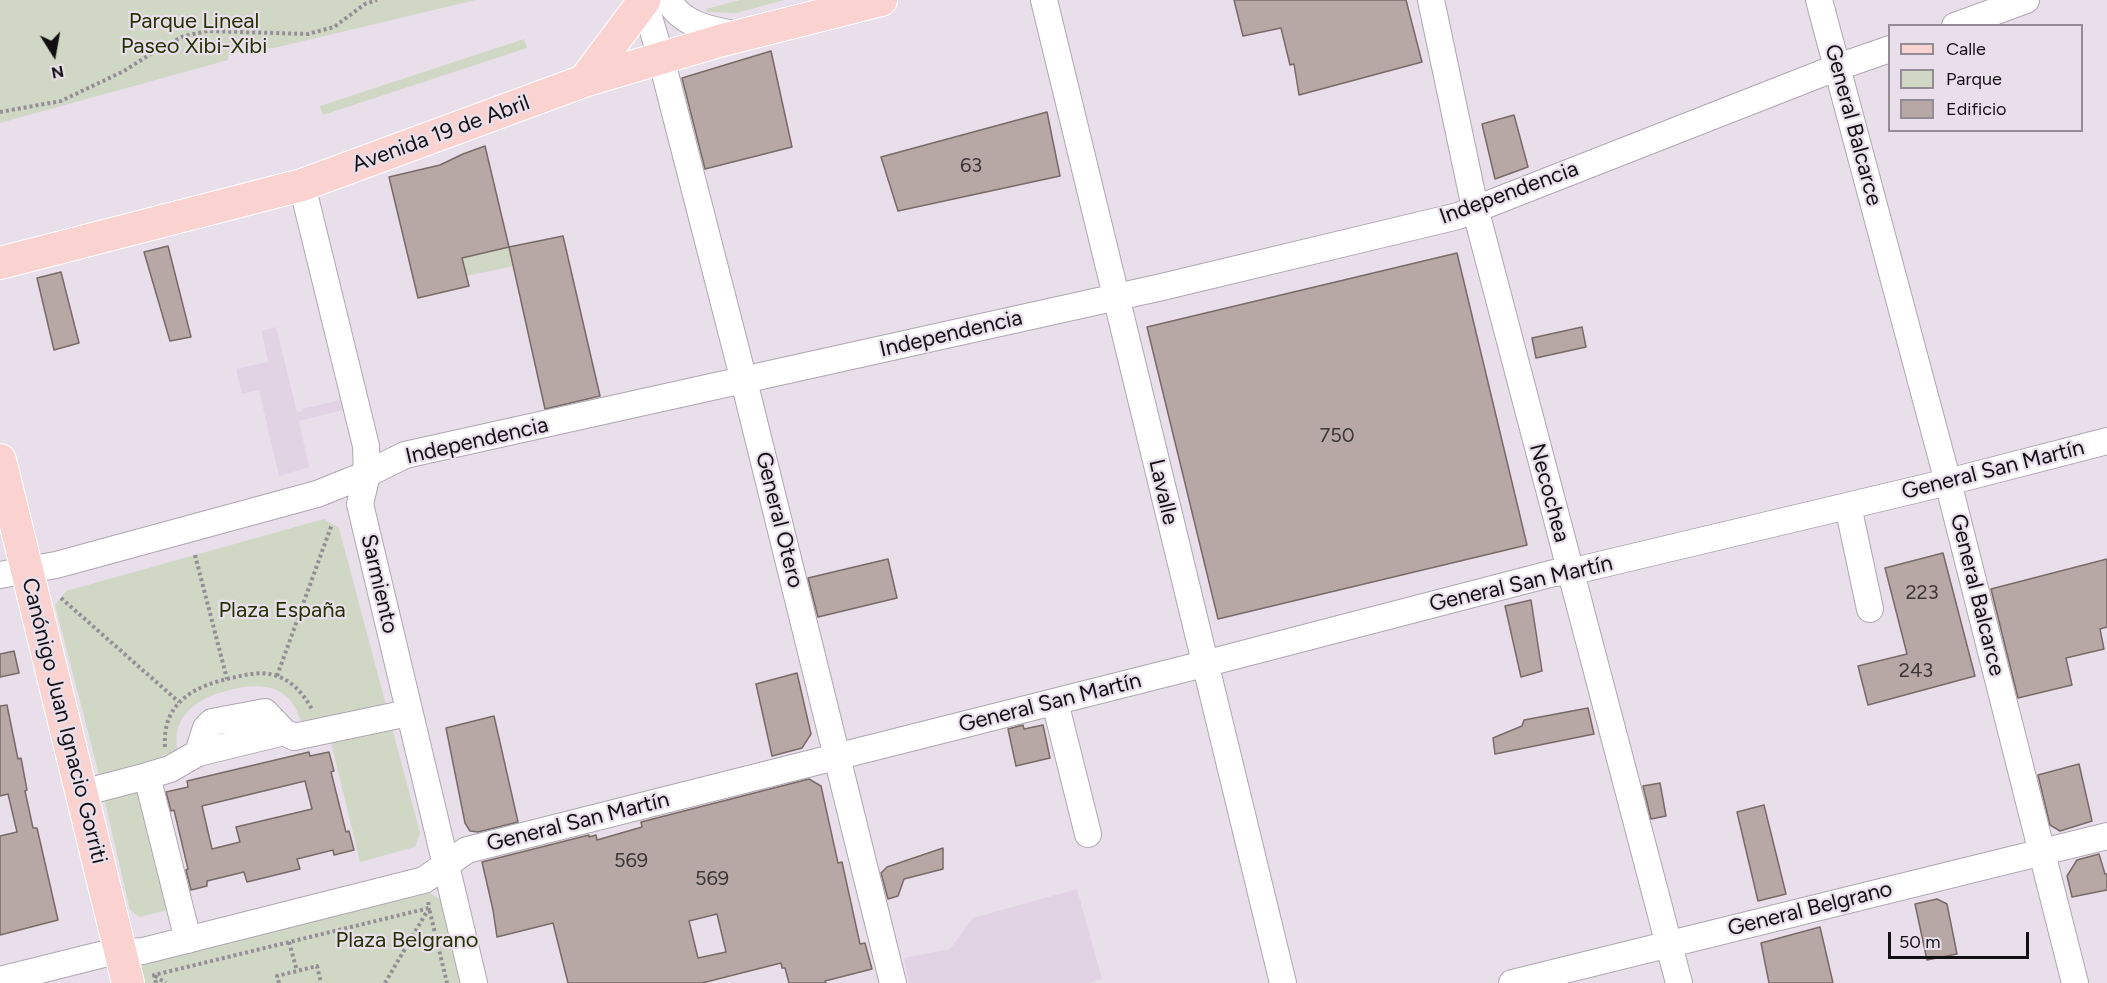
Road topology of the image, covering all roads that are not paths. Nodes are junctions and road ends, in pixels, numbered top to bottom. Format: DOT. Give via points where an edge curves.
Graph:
graph roads {
  1 [pos="644,0"];
  2 [pos="668,0"];
  3 [pos="881,0"];
  4 [pos="1044,0"];
  5 [pos="1431,0"];
  6 [pos="1819,0"];
  7 [pos="2026,0"];
  8 [pos="1960,24"];
  9 [pos="742,36"];
  10 [pos="1888,50"];
  11 [pos="661,58"];
  12 [pos="1838,67"];
  13 [pos="584,81"];
  14 [pos="302,185"];
  15 [pos="1475,208"];
  16 [pos="0,240"];
  17 [pos="56,249"];
  18 [pos="0,263"];
  19 [pos="1116,296"];
  20 [pos="744,381"];
  21 [pos="2107,441"];
  22 [pos="0,460"];
  23 [pos="367,474"];
  24 [pos="1948,482"];
  25 [pos="1848,506"];
  26 [pos="0,536"];
  27 [pos="12,573"];
  28 [pos="1570,573"];
  29 [pos="1870,609"];
  30 [pos="1204,664"];
  31 [pos="1054,702"];
  32 [pos="408,713"];
  33 [pos="838,756"];
  34 [pos="147,776"];
  35 [pos="82,793"];
  36 [pos="1088,834"];
  37 [pos="2107,836"];
  38 [pos="2043,851"];
  39 [pos="434,873"];
  40 [pos="188,940"];
  41 [pos="1669,943"];
  42 [pos="112,963"];
  43 [pos="0,980"];
  44 [pos="128,983"];
  45 [pos="474,983"];
  46 [pos="893,983"];
  47 [pos="1283,983"];
  48 [pos="1512,983"];
  49 [pos="1679,983"];
  50 [pos="2075,983"];
  1 -- 11 [label="street, General Otero"];
  1 -- 13 [label="main road"];
  2 -- 9 [label="street" via="674,10 695,25"];
  3 -- 9 [label="main road, Avenida 19 de Abril"];
  4 -- 19 [label="street, Lavalle"];
  5 -- 15 [label="street, Necochea"];
  6 -- 12 [label="street, General Balcarce"];
  7 -- 8 [label="street"];
  9 -- 11 [label="main road, Avenida 19 de Abril"];
  10 -- 12 [label="street, Independencia"];
  11 -- 13 [label="main road, Avenida 19 de Abril"];
  11 -- 20 [label="street, General Otero"];
  12 -- 15 [label="street, Independencia"];
  12 -- 24 [label="street, General Balcarce"];
  13 -- 14 [label="main road, Avenida 19 de Abril"];
  14 -- 17 [label="main road, Avenida 19 de Abril"];
  14 -- 23 [label="street, Sarmiento" via="366,446"];
  15 -- 19 [label="street, Independencia" via="1458,216"];
  15 -- 28 [label="street, Necochea"];
  16 -- 17 [label="main road"];
  17 -- 18 [label="main road, Avenida 19 de Abril"];
  19 -- 20 [label="street, Independencia"];
  19 -- 30 [label="street, Lavalle"];
  20 -- 23 [label="street, Independencia" via="405,455"];
  20 -- 33 [label="street, General Otero"];
  21 -- 24 [label="street, General San Martín"];
  22 -- 27 [label="main road, Canónigo Juan Ignacio Gorriti"];
  23 -- 27 [label="street, Independencia" via="317,494 56,565"];
  23 -- 32 [label="street, Sarmiento" via="360,504"];
  24 -- 25 [label="street, General San Martín"];
  24 -- 38 [label="street, General Balcarce"];
  25 -- 28 [label="street, General San Martín"];
  25 -- 29 [label="street"];
  26 -- 27 [label="main road, Canónigo Juan Ignacio Gorriti"];
  27 -- 35 [label="main road, Canónigo Juan Ignacio Gorriti"];
  27 -- 42 [label="main road, Canónigo Juan Ignacio Gorriti"];
  28 -- 30 [label="street, General San Martín" via="1554,573"];
  28 -- 41 [label="street, Necochea"];
  30 -- 31 [label="street, General San Martín"];
  30 -- 47 [label="street, Lavalle"];
  31 -- 33 [label="street, General San Martín"];
  31 -- 36 [label="street"];
  32 -- 34 [label="street" via="294,737 265,712 212,723 206,728 198,753 170,769"];
  32 -- 39 [label="street, Sarmiento"];
  33 -- 39 [label="street, General San Martín" via="467,850"];
  33 -- 46 [label="street, General Otero"];
  34 -- 35 [label="street"];
  34 -- 40 [label="street"];
  35 -- 42 [label="main road, Canónigo Juan Ignacio Gorriti"];
  37 -- 38 [label="street, General Belgrano"];
  38 -- 41 [label="street, General Belgrano"];
  38 -- 50 [label="street, General Balcarce"];
  39 -- 40 [label="street, General San Martín"];
  39 -- 45 [label="street, Sarmiento"];
  40 -- 42 [label="street, General San Martín"];
  41 -- 48 [label="street, General Belgrano"];
  41 -- 49 [label="street, Necochea"];
  42 -- 43 [label="street, General San Martín"];
  42 -- 44 [label="main road, Canónigo Juan Ignacio Gorriti"];
}
